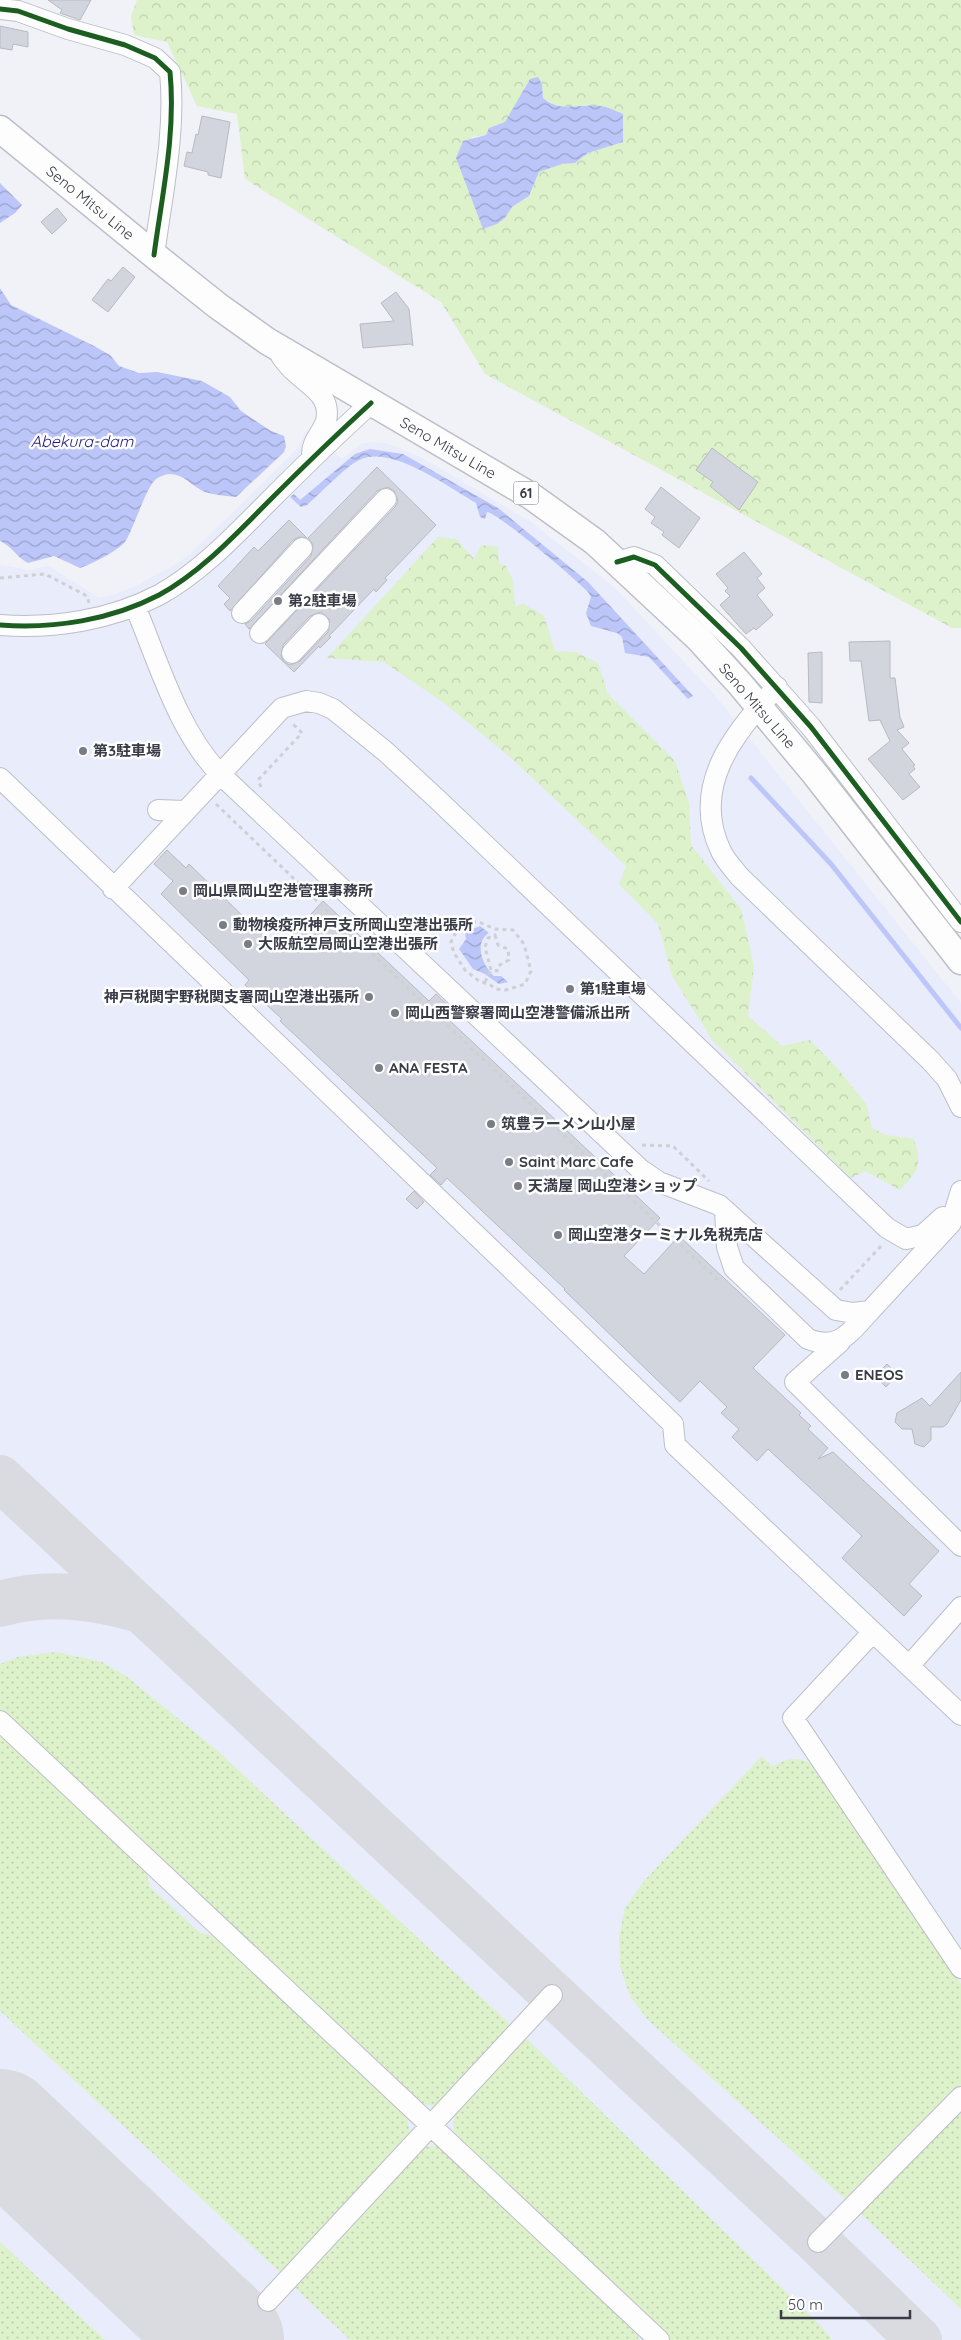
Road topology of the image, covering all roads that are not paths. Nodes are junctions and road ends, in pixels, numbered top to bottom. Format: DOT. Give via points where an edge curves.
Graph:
graph roads {
  1 [pos="12,6"];
  2 [pos="0,128"];
  3 [pos="154,255"];
  4 [pos="267,341"];
  5 [pos="371,403"];
  6 [pos="312,458"];
  7 [pos="386,498"];
  8 [pos="302,548"];
  9 [pos="617,562"];
  10 [pos="135,606"];
  11 [pos="242,613"];
  12 [pos="319,624"];
  13 [pos="0,625"];
  14 [pos="260,632"];
  15 [pos="292,653"];
  16 [pos="777,687"];
  17 [pos="758,707"];
  18 [pos="220,774"];
  19 [pos="0,778"];
  20 [pos="158,810"];
  21 [pos="185,811"];
  22 [pos="113,889"];
  23 [pos="961,922"];
  24 [pos="961,961"];
  25 [pos="961,1106"];
  26 [pos="725,1210"];
  27 [pos="958,1212"];
  28 [pos="870,1311"];
  29 [pos="840,1342"];
  30 [pos="961,1546"];
  31 [pos="961,1607"];
  32 [pos="873,1632"];
  33 [pos="909,1666"];
  34 [pos="961,1715"];
  35 [pos="0,1721"];
  36 [pos="961,1968"];
  37 [pos="552,1995"];
  38 [pos="961,2097"];
  39 [pos="432,2126"];
  40 [pos="818,2242"];
  41 [pos="268,2301"];
  42 [pos="659,2340"];
  1 -- 3 [label="street" via="68,29 125,45 155,58 170,72 173,99"];
  2 -- 3 [label="main road, Seno Mitsu Line / 61"];
  3 -- 4 [label="main road, Seno Mitsu Line / 61"];
  4 -- 5 [label="main road, Seno Mitsu Line / 61"];
  4 -- 6 [label="street" via="295,372 314,386 326,407 326,421 312,448"];
  5 -- 6 [label="street"];
  5 -- 9 [label="main road, Seno Mitsu Line / 61" via="531,496"];
  6 -- 10 [label="street" via="249,521 185,578"];
  7 -- 14 [label="street"];
  8 -- 11 [label="street"];
  9 -- 16 [label="street" via="634,557 655,566"];
  9 -- 17 [label="main road, Seno Mitsu Line / 61" via="699,639"];
  10 -- 13 [label="street" via="57,625"];
  10 -- 18 [label="street" via="184,723 203,755"];
  12 -- 15 [label="street"];
  16 -- 17 [label="street"];
  16 -- 23 [label="street"];
  17 -- 24 [label="main road, Seno Mitsu Line / 61" via="815,774"];
  17 -- 25 [label="street" via="719,763 712,781 713,832 722,853 739,876 930,1060 947,1079"];
  18 -- 21 [label="street"];
  18 -- 26 [label="street" via="644,1173 659,1182 711,1200"];
  18 -- 27 [label="street" via="281,709 306,701 332,709 386,752 887,1228 906,1239 923,1235"];
  19 -- 22 [label="street"];
  20 -- 21 [label="street"];
  21 -- 22 [label="street"];
  22 -- 32 [label="street" via="673,1424 674,1446"];
  26 -- 28 [label="street" via="836,1310"];
  26 -- 29 [label="street" via="727,1247 734,1268 808,1339 822,1344"];
  27 -- 28 [label="street"];
  28 -- 29 [label="street"];
  29 -- 30 [label="street" via="795,1382"];
  31 -- 33 [label="street"];
  32 -- 33 [label="street"];
  32 -- 36 [label="street" via="793,1718"];
  33 -- 34 [label="street"];
  35 -- 39 [label="street"];
  37 -- 39 [label="street"];
  38 -- 40 [label="street"];
  39 -- 41 [label="street"];
  39 -- 42 [label="street"];
}
